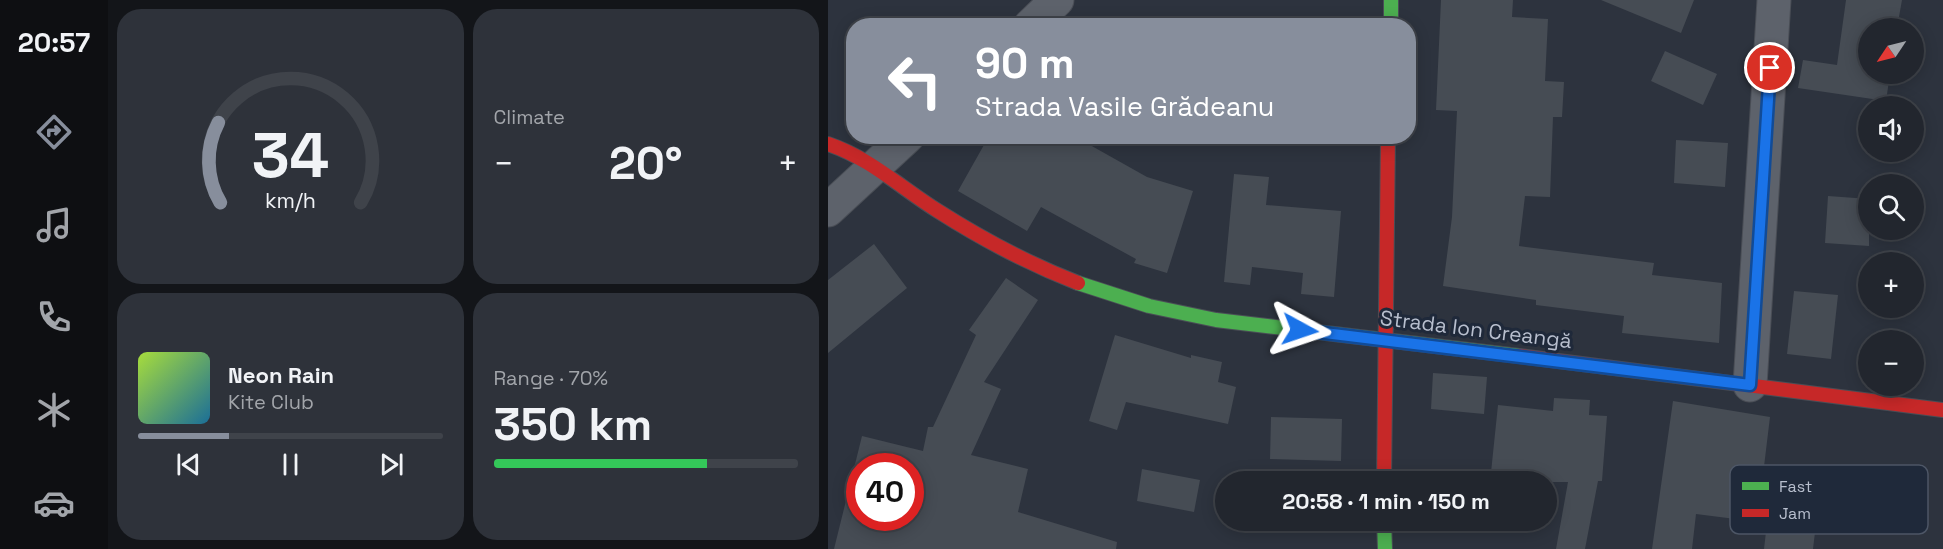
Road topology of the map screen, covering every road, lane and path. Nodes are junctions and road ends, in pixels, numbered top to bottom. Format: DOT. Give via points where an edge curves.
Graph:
graph roads {
  1 [pos="1058,0"];
  2 [pos="1391,0"];
  3 [pos="1774,0"];
  4 [pos="1039,18"];
  5 [pos="1391,18"];
  6 [pos="828,144"];
  7 [pos="899,144"];
  8 [pos="1388,144"];
  9 [pos="875,167"];
  10 [pos="828,210"];
  11 [pos="1384,339"];
  12 [pos="1750,385"];
  13 [pos="1943,410"];
  14 [pos="1384,471"];
  15 [pos="1384,531"];
  16 [pos="1385,549"];
  1 -- 4 [label="street"];
  2 -- 5 [label="street"];
  3 -- 12 [label="street"];
  6 -- 9 [label="street, Strada Ion Creangă"];
  7 -- 9 [label="street"];
  8 -- 11 [label="street"];
  9 -- 10 [label="street"];
  9 -- 11 [label="street, Strada Ion Creangă" via="987,241 1090,288 1150,306 1259,326"];
  11 -- 12 [label="street, Strada Ion Creangă"];
  11 -- 14 [label="street"];
  12 -- 13 [label="street, Strada Ion Creangă"];
  15 -- 16 [label="street"];
}
